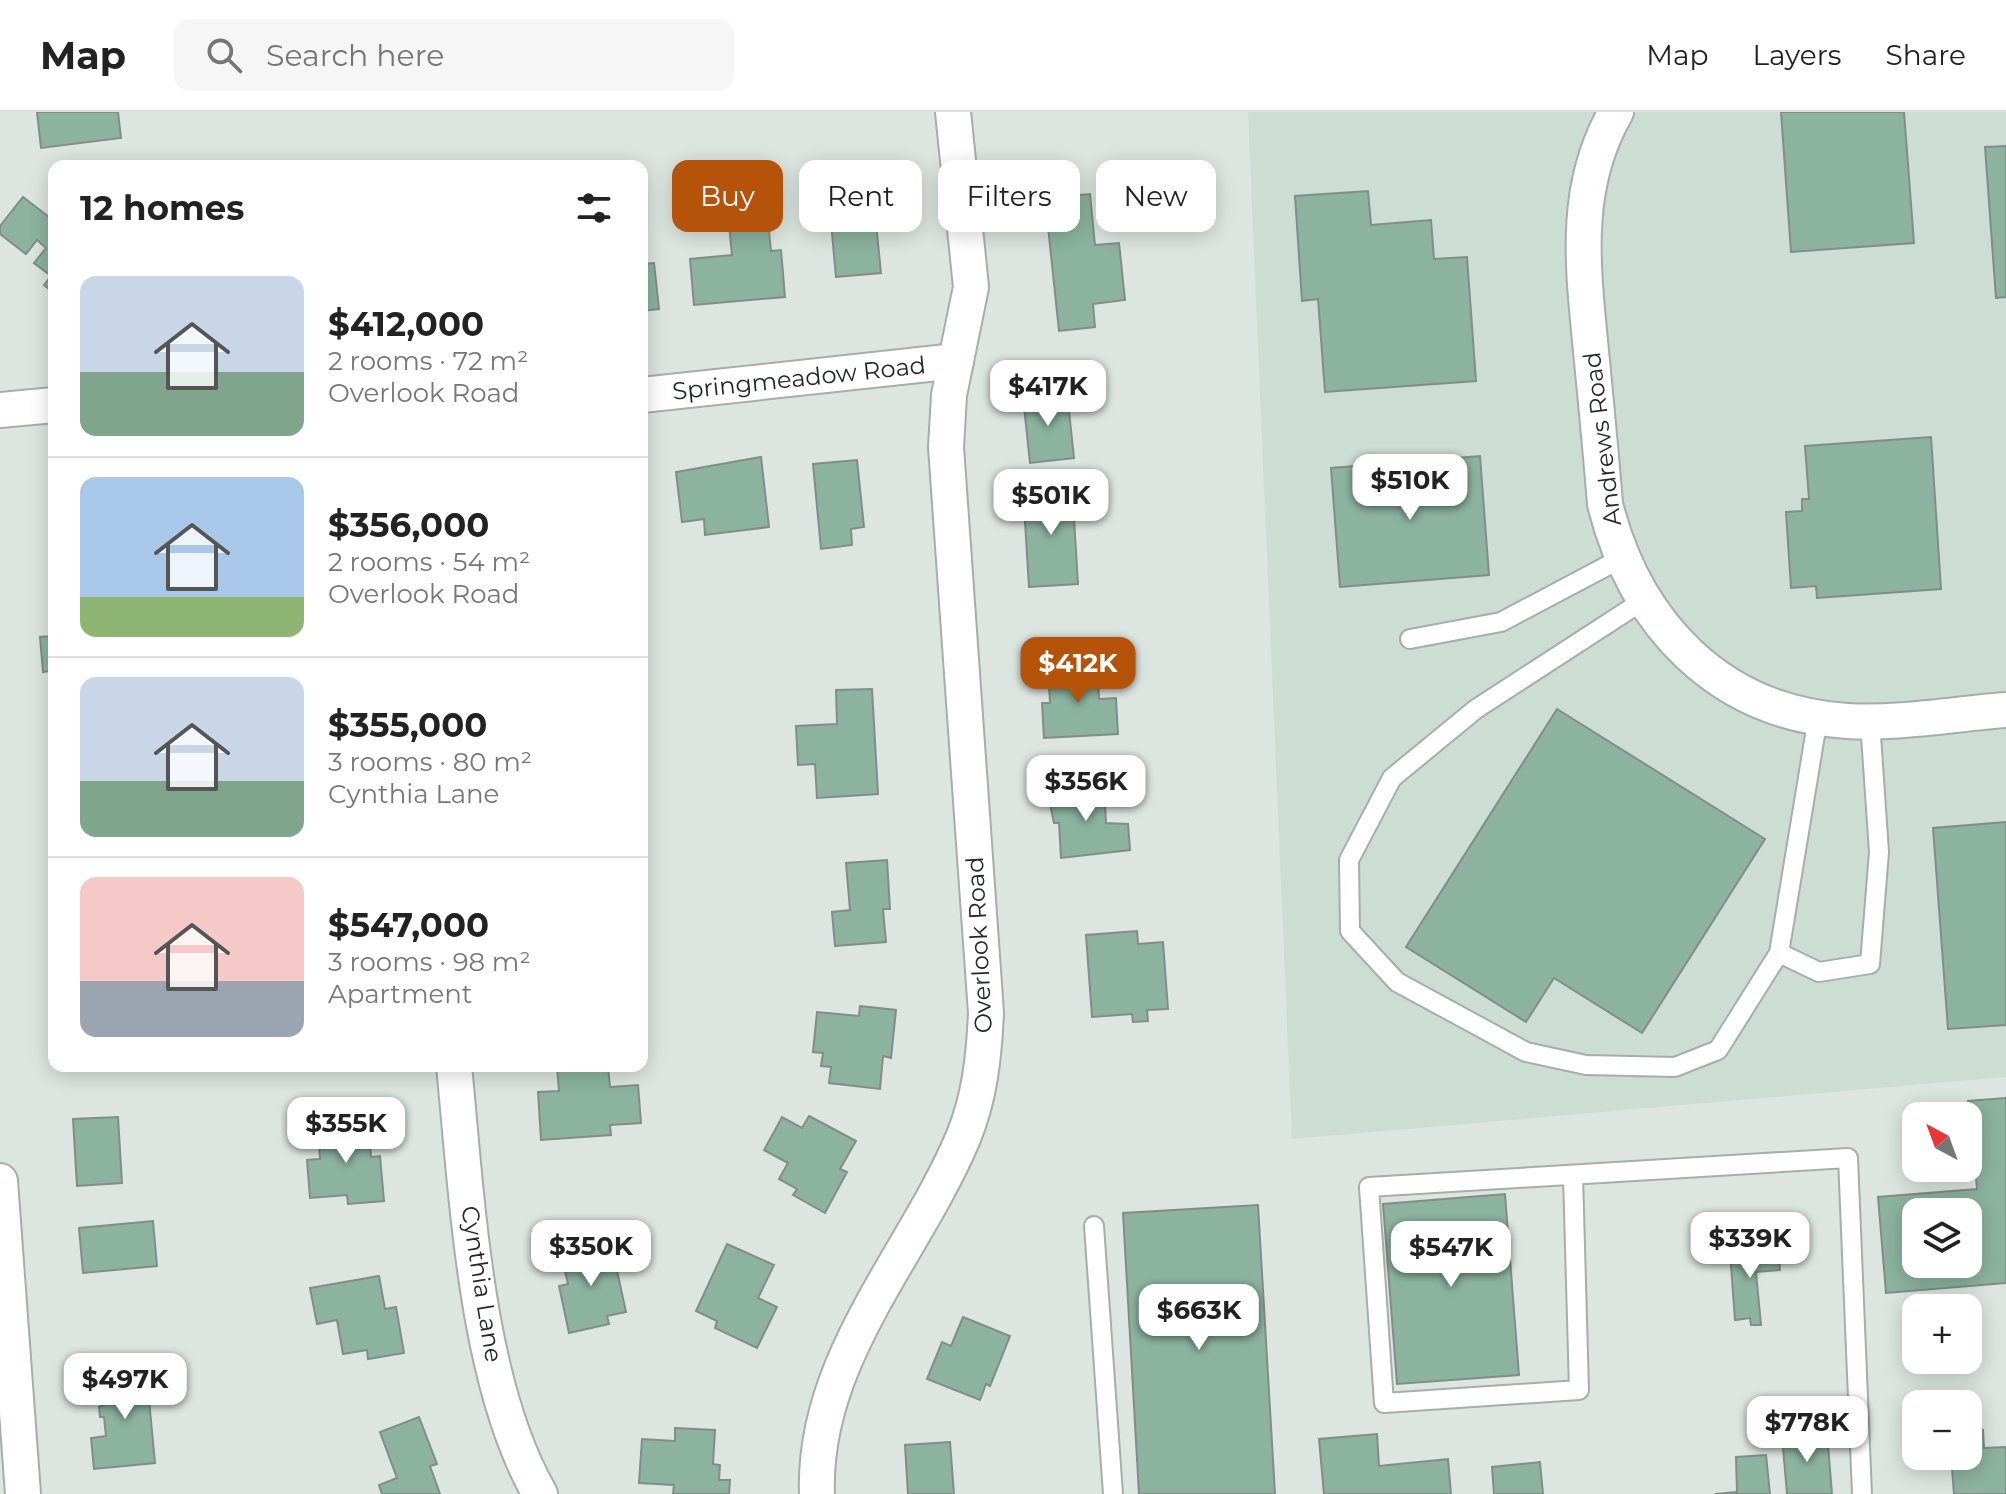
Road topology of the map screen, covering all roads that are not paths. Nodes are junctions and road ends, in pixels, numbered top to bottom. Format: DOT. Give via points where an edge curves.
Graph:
graph roads {
  1 [pos="953,112"];
  2 [pos="1616,112"];
  3 [pos="956,361"];
  4 [pos="648,394"];
  5 [pos="48,406"];
  6 [pos="0,410"];
  7 [pos="1622,558"];
  8 [pos="1644,600"];
  9 [pos="1410,639"];
  10 [pos="2006,710"];
  11 [pos="1818,717"];
  12 [pos="1870,721"];
  13 [pos="1779,953"];
  14 [pos="455,1072"];
  15 [pos="1573,1175"];
  16 [pos="0,1181"];
  17 [pos="1094,1226"];
  18 [pos="23,1494"];
  19 [pos="540,1494"];
  20 [pos="817,1494"];
  21 [pos="1113,1494"];
  22 [pos="1862,1494"];
  1 -- 3 [label="street, Overlook Road" via="971,287"];
  2 -- 7 [label="street, Andrews Road" via="1585,194 1581,250 1605,504"];
  3 -- 4 [label="street, Springmeadow Road"];
  3 -- 20 [label="street, Overlook Road" via="946,447 986,1013 984,1061 963,1139 855,1338 836,1385 823,1435"];
  5 -- 6 [label="street"];
  7 -- 8 [label="street, Andrews Road"];
  7 -- 9 [label="lane" via="1501,622"];
  8 -- 11 [label="street, Andrews Road" via="1694,660 1728,683 1773,705"];
  8 -- 13 [label="lane" via="1476,709 1392,778 1349,860 1350,931 1397,982 1526,1052 1586,1065 1675,1067 1718,1050"];
  10 -- 12 [label="street, Andrews Road"];
  11 -- 12 [label="street, Andrews Road"];
  11 -- 13 [label="lane"];
  12 -- 13 [label="lane" via="1879,852 1870,964 1819,972"];
  14 -- 19 [label="street, Cynthia Lane" via="484,1321 520,1454"];
  15 -- 15 [label="lane" via="1369,1187 1384,1403 1579,1390"];
  15 -- 22 [label="lane" via="1848,1158"];
  16 -- 18 [label="street"];
  17 -- 21 [label="lane"];
}
